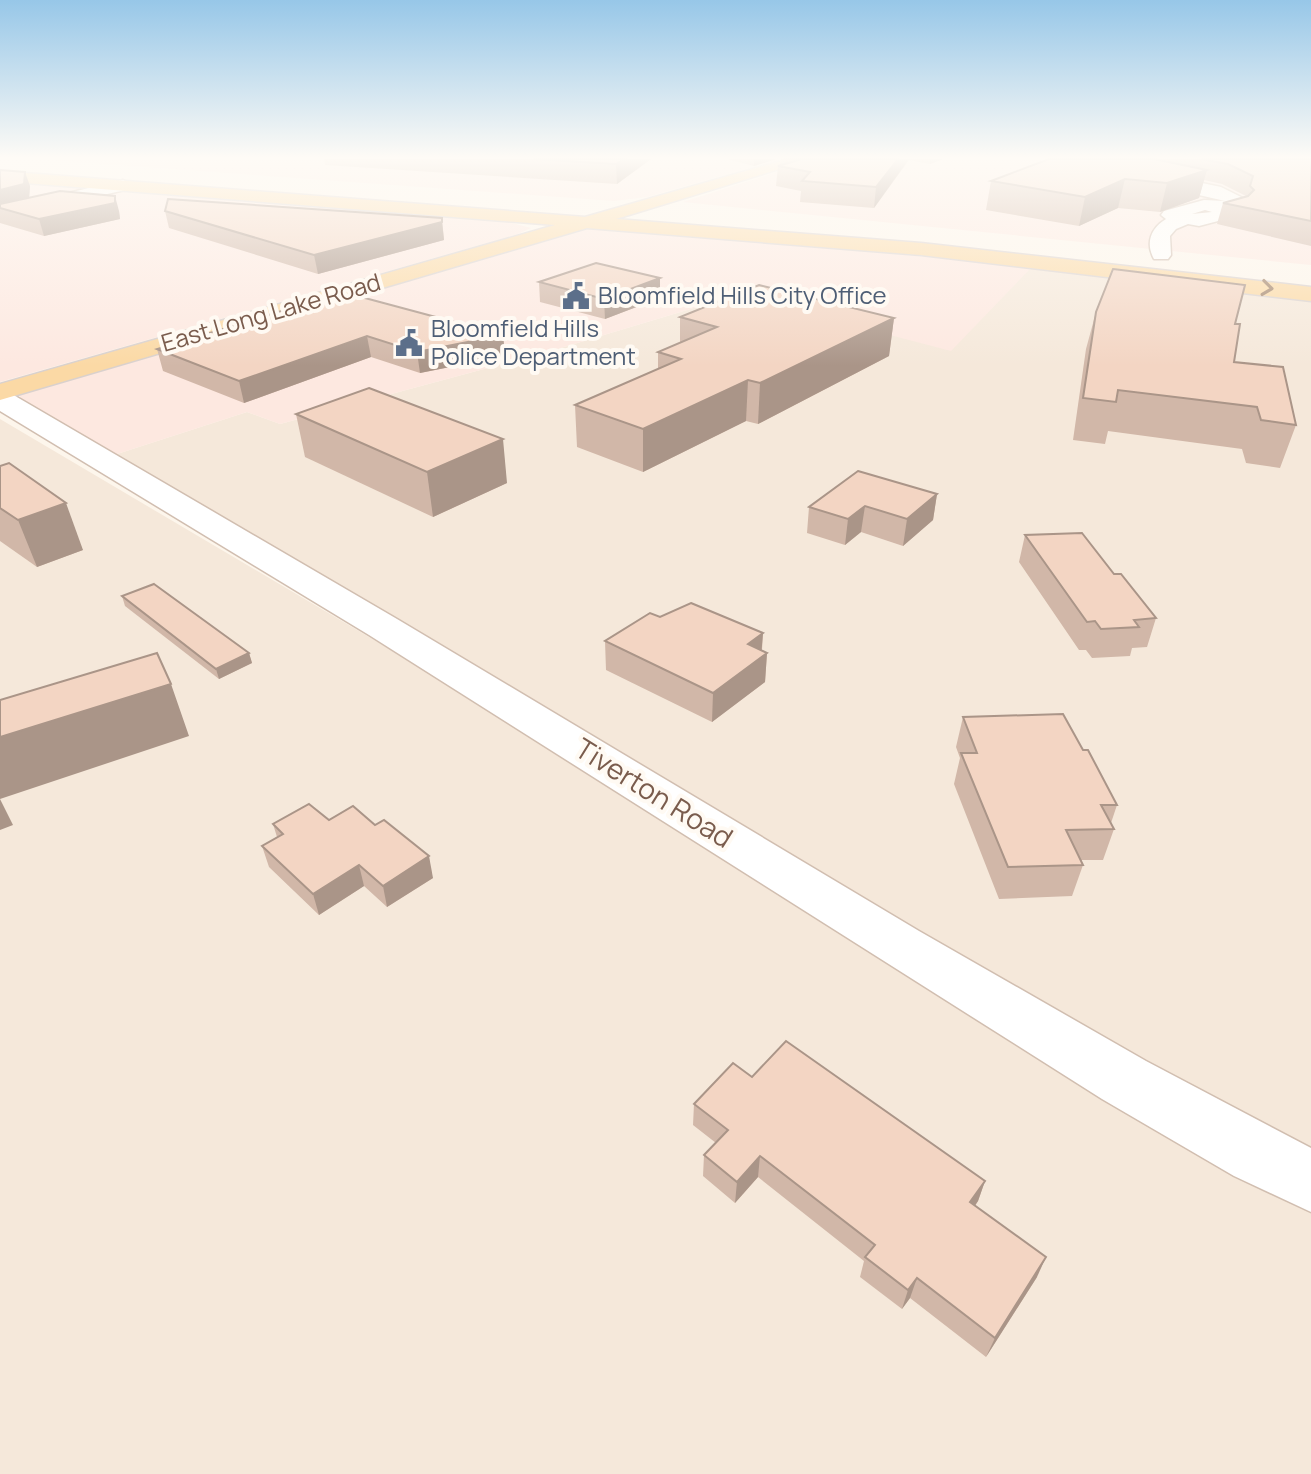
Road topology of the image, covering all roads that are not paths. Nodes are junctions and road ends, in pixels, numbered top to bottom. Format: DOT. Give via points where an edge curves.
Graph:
graph roads {
  1 [pos="538,228"];
  2 [pos="731,228"];
  3 [pos="867,228"];
  4 [pos="1163,228"];
  5 [pos="1055,245"];
  6 [pos="1161,255"];
  7 [pos="1134,273"];
  8 [pos="1311,294"];
  9 [pos="0,392"];
  10 [pos="0,399"];
  11 [pos="1311,1181"];
  1 -- 9 [label="main road, East Long Lake Road"];
  2 -- 7 [label="main road"];
  3 -- 5 [label="main road"];
  4 -- 6 [label="street"];
  6 -- 7 [label="main road" via="1173,265"];
  7 -- 8 [label="main road, one-way"];
  10 -- 11 [label="street, Tiverton Road" via="1018,1017 1197,1122"];
}
